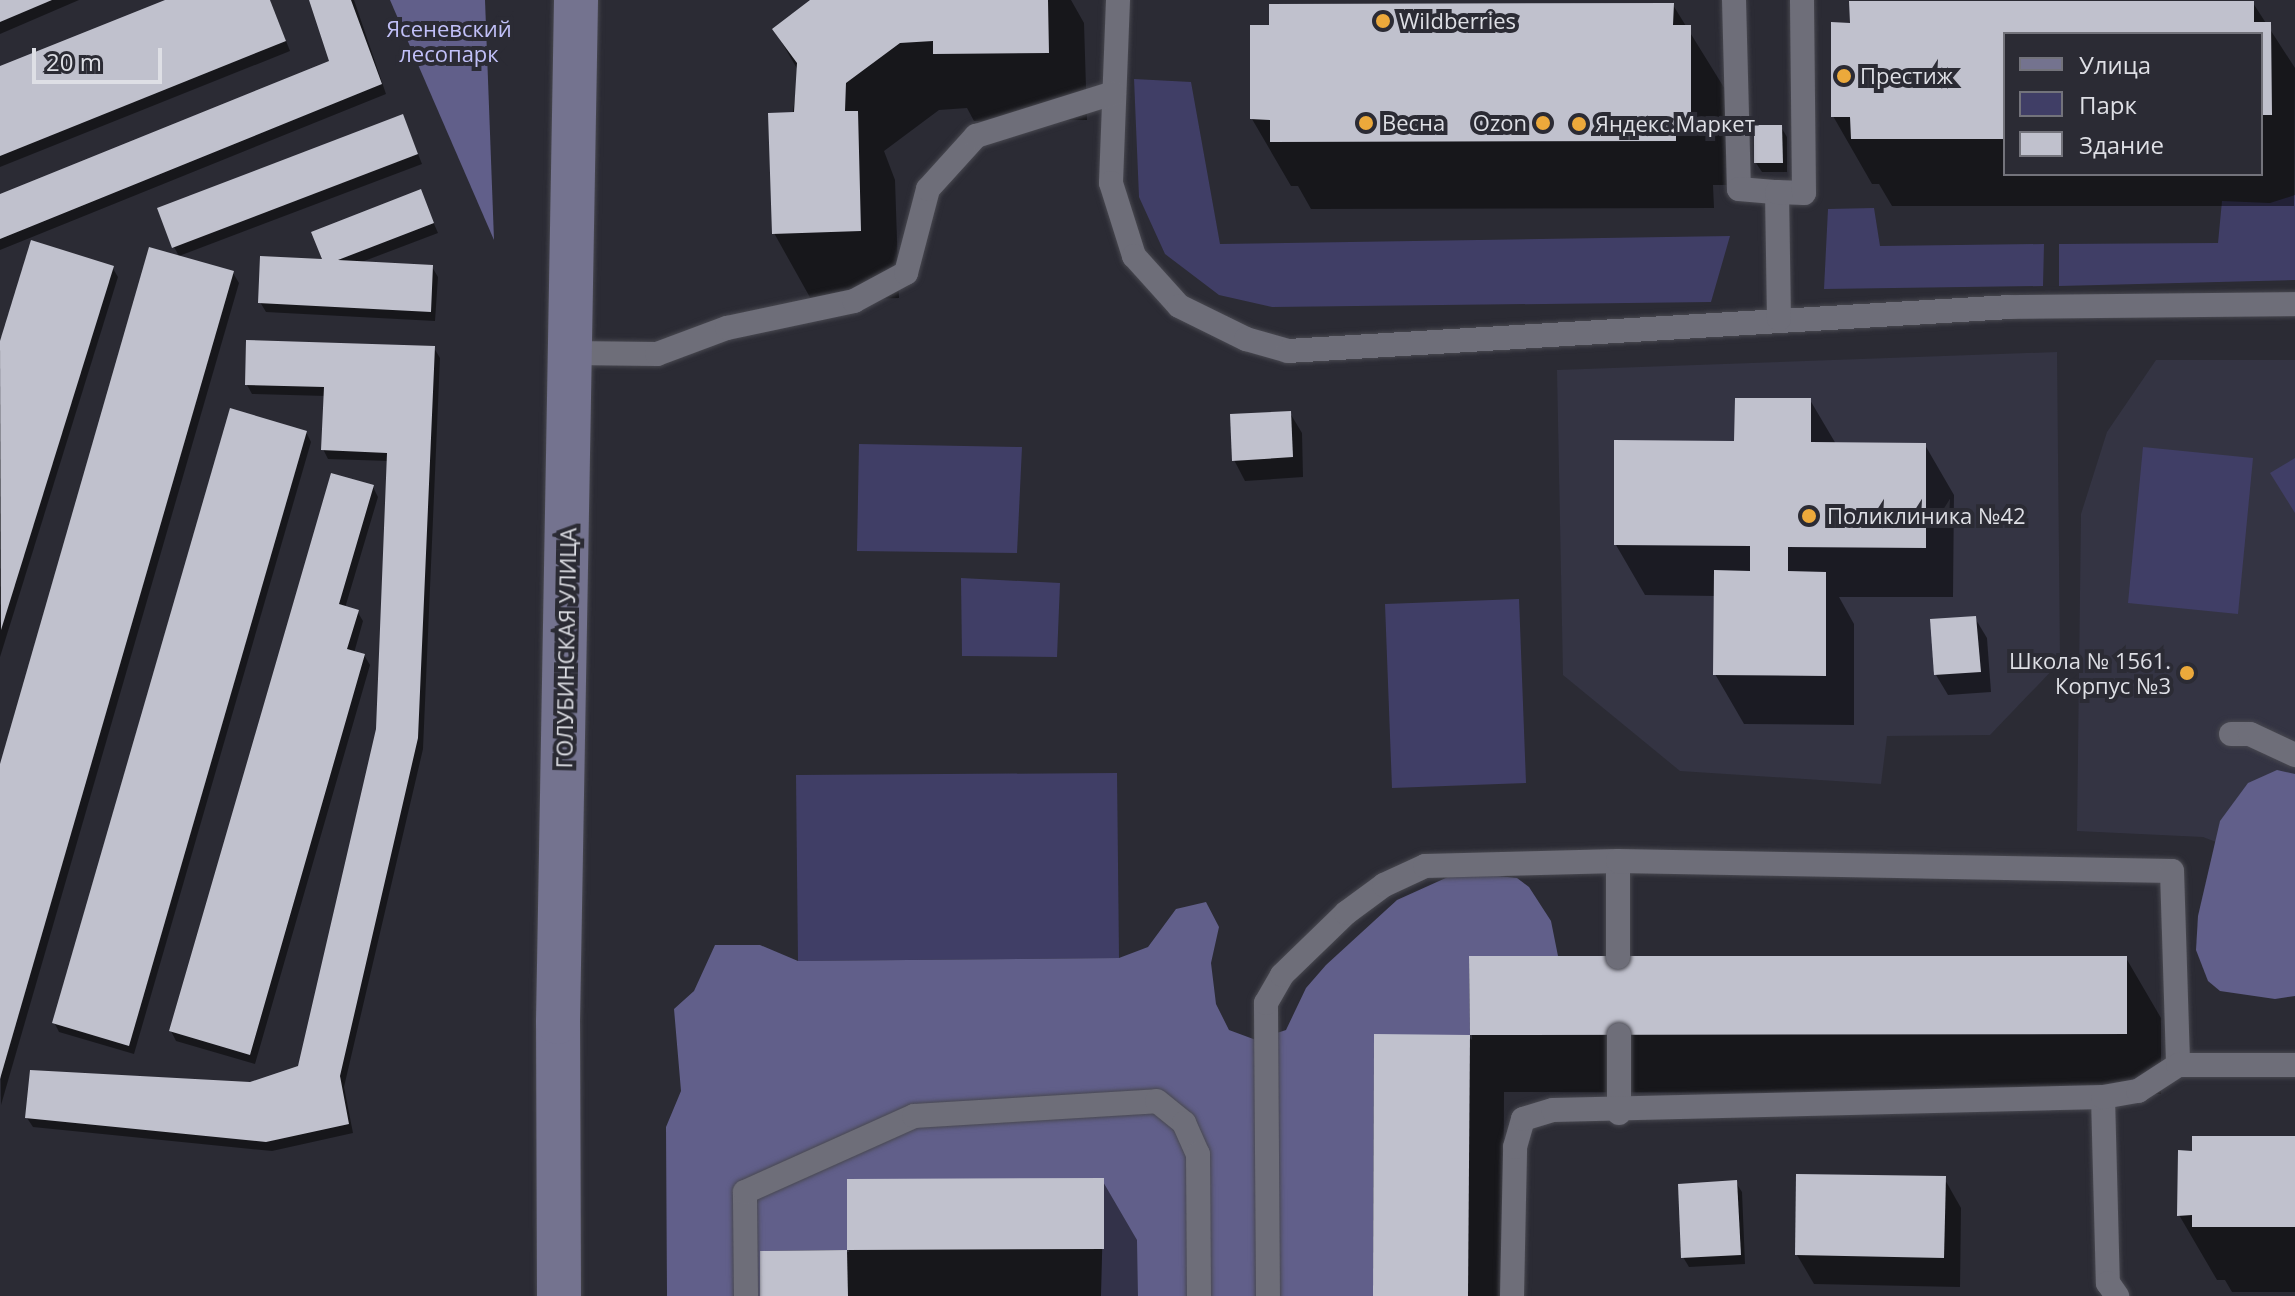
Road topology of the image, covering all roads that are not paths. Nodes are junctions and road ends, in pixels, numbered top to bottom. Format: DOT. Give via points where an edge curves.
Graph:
graph roads {
  1 [pos="576,0"];
  2 [pos="1118,0"];
  3 [pos="1734,0"];
  4 [pos="1802,0"];
  5 [pos="1113,93"];
  6 [pos="1777,192"];
  7 [pos="2295,304"];
  8 [pos="1779,319"];
  9 [pos="571,353"];
  10 [pos="2231,734"];
  11 [pos="2295,755"];
  12 [pos="1618,861"];
  13 [pos="1618,957"];
  14 [pos="1619,1035"];
  15 [pos="2178,1065"];
  16 [pos="2295,1065"];
  17 [pos="2103,1097"];
  18 [pos="1619,1113"];
  19 [pos="2111,1292"];
  20 [pos="559,1296"];
  21 [pos="746,1296"];
  22 [pos="1199,1296"];
  23 [pos="1268,1296"];
  24 [pos="1512,1296"];
  1 -- 9 [label="main road, ГОЛУБИНСКАЯ УЛИЦА"];
  2 -- 5 [label="lane"];
  3 -- 6 [label="lane" via="1739,189"];
  4 -- 6 [label="lane" via="1804,193"];
  5 -- 8 [label="lane" via="1111,183 1134,256 1179,306 1246,339 1288,351"];
  5 -- 9 [label="lane" via="976,136 928,189 906,273 854,301 727,328 657,354"];
  6 -- 8 [label="lane"];
  7 -- 8 [label="lane" via="2010,307"];
  9 -- 20 [label="main road, ГОЛУБИНСКАЯ УЛИЦА" via="558,1022"];
  10 -- 11 [label="lane" via="2250,734"];
  12 -- 13 [label="lane"];
  12 -- 15 [label="lane" via="2172,871"];
  12 -- 23 [label="lane" via="1425,866 1384,885 1346,913 1282,975 1266,1003"];
  14 -- 18 [label="lane"];
  15 -- 16 [label="lane"];
  15 -- 17 [label="lane" via="2138,1091"];
  17 -- 18 [label="lane"];
  17 -- 19 [label="lane"];
  18 -- 24 [label="lane" via="1553,1110 1523,1119 1515,1147"];
  21 -- 22 [label="lane" via="745,1192 914,1116 1157,1101 1184,1123 1198,1154"];
}
